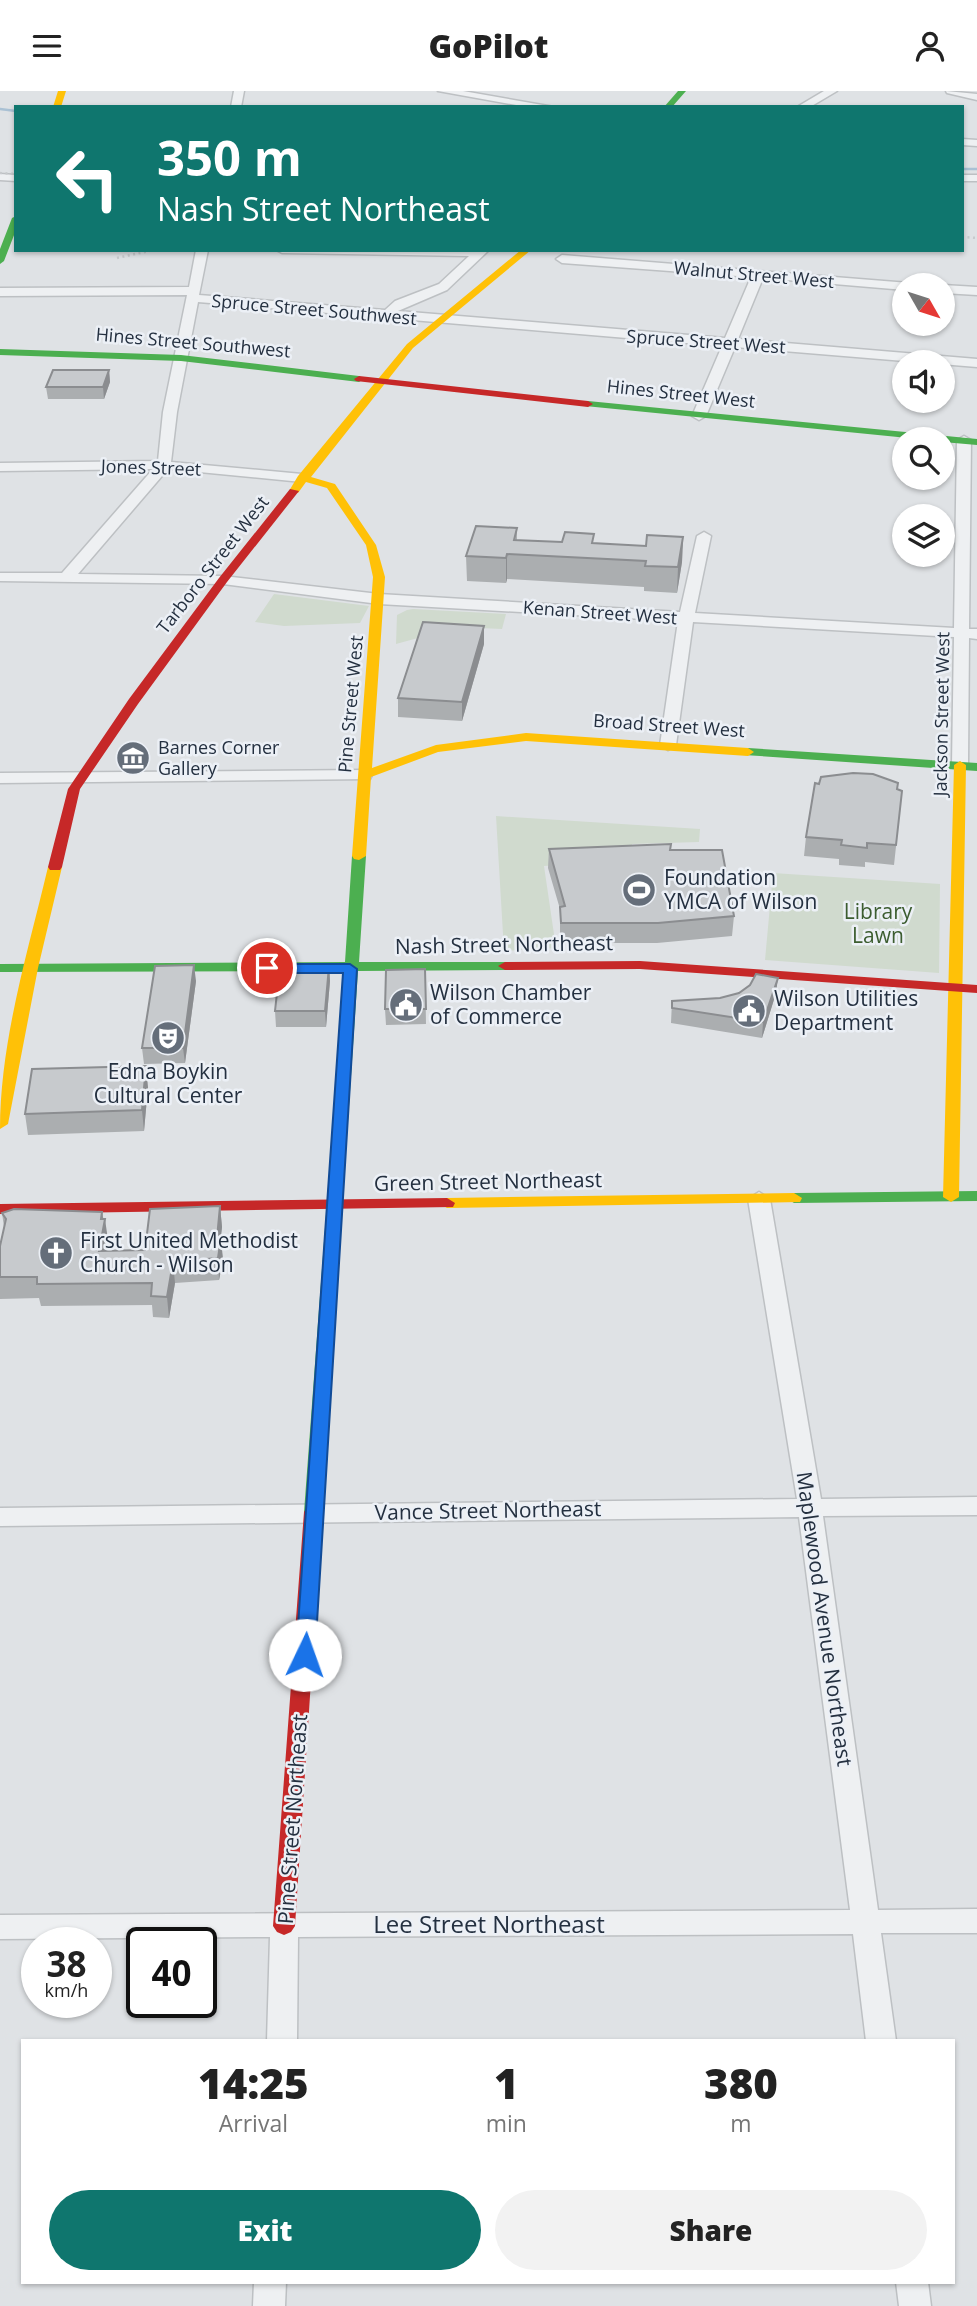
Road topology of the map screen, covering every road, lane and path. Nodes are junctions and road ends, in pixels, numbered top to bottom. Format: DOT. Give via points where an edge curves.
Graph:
graph roads {
  1 [pos="443,91"];
  2 [pos="682,91"];
  3 [pos="805,91"];
  4 [pos="951,91"];
  5 [pos="832,93"];
  6 [pos="977,97"];
  7 [pos="536,105"];
  8 [pos="670,105"];
  9 [pos="806,105"];
  10 [pos="5,236"];
  11 [pos="202,252"];
  12 [pos="481,252"];
  13 [pos="525,252"];
  14 [pos="562,258"];
  15 [pos="0,261"];
  16 [pos="758,276"];
  17 [pos="892,285"];
  18 [pos="956,290"];
  19 [pos="977,291"];
  20 [pos="0,292"];
  21 [pos="193,295"];
  22 [pos="386,316"];
  23 [pos="436,321"];
  24 [pos="730,344"];
  25 [pos="0,352"];
  26 [pos="181,358"];
  27 [pos="977,363"];
  28 [pos="382,383"];
  29 [pos="699,416"];
  30 [pos="971,441"];
  31 [pos="164,465"];
  32 [pos="0,467"];
  33 [pos="299,484"];
  34 [pos="704,536"];
  35 [pos="0,577"];
  36 [pos="65,578"];
  37 [pos="223,580"];
  38 [pos="379,599"];
  39 [pos="686,618"];
  40 [pos="970,633"];
  41 [pos="668,744"];
  42 [pos="969,766"];
  43 [pos="364,775"];
  44 [pos="82,777"];
  45 [pos="0,778"];
  46 [pos="0,968"];
  47 [pos="31,968"];
  48 [pos="350,969"];
  49 [pos="956,988"];
  50 [pos="977,989"];
  51 [pos="0,1124"];
  52 [pos="977,1196"];
  53 [pos="951,1197"];
  54 [pos="759,1199"];
  55 [pos="334,1205"];
  56 [pos="0,1209"];
  57 [pos="977,1506"];
  58 [pos="810,1507"];
  59 [pos="313,1514"];
  60 [pos="0,1517"];
  61 [pos="977,1921"];
  62 [pos="866,1924"];
  63 [pos="284,1926"];
  64 [pos="0,1927"];
  65 [pos="282,2039"];
  66 [pos="881,2039"];
  67 [pos="270,2284"];
  68 [pos="912,2284"];
  69 [pos="268,2306"];
  70 [pos="915,2306"];
  1 -- 7 [label="street"];
  2 -- 8 [label="street"];
  3 -- 5 [label="street"];
  4 -- 6 [label="street"];
  5 -- 9 [label="street"];
  10 -- 15 [label="street"];
  11 -- 21 [label="street"];
  12 -- 22 [label="street" via="443,287 399,304"];
  13 -- 23 [label="street, Tarboro Street West" via="499,278"];
  14 -- 16 [label="street, Walnut Street West"];
  16 -- 17 [label="street, Walnut Street West"];
  16 -- 24 [label="street"];
  18 -- 19 [label="street"];
  20 -- 21 [label="street, Spruce Street Southwest"];
  21 -- 22 [label="street, Spruce Street Southwest"];
  21 -- 26 [label="street"];
  22 -- 23 [label="street, Spruce Street Southwest"];
  23 -- 24 [label="street, Spruce Street West"];
  23 -- 28 [label="street, Tarboro Street West"];
  24 -- 27 [label="street, Spruce Street West"];
  24 -- 29 [label="street"];
  25 -- 26 [label="street, Hines Street Southwest"];
  26 -- 28 [label="street, Hines Street Southwest"];
  26 -- 31 [label="street"];
  28 -- 29 [label="street, Hines Street West"];
  28 -- 33 [label="street, Tarboro Street West"];
  29 -- 30 [label="street, Hines Street West"];
  30 -- 40 [label="street, Jackson Street West"];
  31 -- 32 [label="street, Jones Street"];
  31 -- 33 [label="street, Jones Street"];
  31 -- 36 [label="street"];
  33 -- 37 [label="street, Tarboro Street West"];
  33 -- 38 [label="street, Pine Street West" via="331,486 371,545"];
  34 -- 39 [label="street"];
  35 -- 36 [label="street, Kenan Street West"];
  36 -- 37 [label="street, Kenan Street West"];
  37 -- 38 [label="street, Kenan Street West"];
  37 -- 44 [label="street, Tarboro Street West"];
  38 -- 39 [label="street, Kenan Street West"];
  38 -- 43 [label="street, Pine Street West"];
  39 -- 40 [label="street, Kenan Street West"];
  39 -- 41 [label="street"];
  40 -- 42 [label="street, Jackson Street West"];
  41 -- 42 [label="street, Broad Street West"];
  41 -- 43 [label="street, Broad Street West" via="503,739 436,749"];
  42 -- 49 [label="street, Jackson Street West"];
  43 -- 44 [label="street"];
  43 -- 48 [label="street, Pine Street West"];
  44 -- 45 [label="street"];
  44 -- 47 [label="street, Tarboro Street West" via="74,789"];
  46 -- 47 [label="street, Nash Street Northeast"];
  47 -- 48 [label="street, Nash Street Northeast"];
  47 -- 51 [label="street, Tarboro Street West"];
  48 -- 49 [label="street, Nash Street Northeast" via="640,965"];
  48 -- 55 [label="street, Pine Street Northeast"];
  49 -- 50 [label="street, Nash Street Northeast"];
  49 -- 53 [label="street, Jackson Street West"];
  52 -- 53 [label="street, Green Street Northeast"];
  53 -- 54 [label="street, Green Street Northeast"];
  54 -- 55 [label="street, Green Street Northeast"];
  54 -- 58 [label="street, Maplewood Avenue Northeast"];
  55 -- 56 [label="street, Green Street Northeast"];
  55 -- 59 [label="street, Pine Street Northeast"];
  57 -- 58 [label="street, Vance Street Northeast"];
  58 -- 59 [label="street, Vance Street Northeast"];
  58 -- 62 [label="street, Maplewood Avenue Northeast"];
  59 -- 60 [label="street, Vance Street Northeast"];
  59 -- 63 [label="street, Pine Street Northeast"];
  61 -- 62 [label="street, Lee Street Northeast"];
  62 -- 63 [label="street, Lee Street Northeast"];
  62 -- 66 [label="street, Maplewood Avenue Northeast"];
  63 -- 64 [label="street, Lee Street Northeast"];
  63 -- 65 [label="street, Pine Street Northeast"];
  67 -- 69 [label="street"];
  68 -- 70 [label="street"];
}
